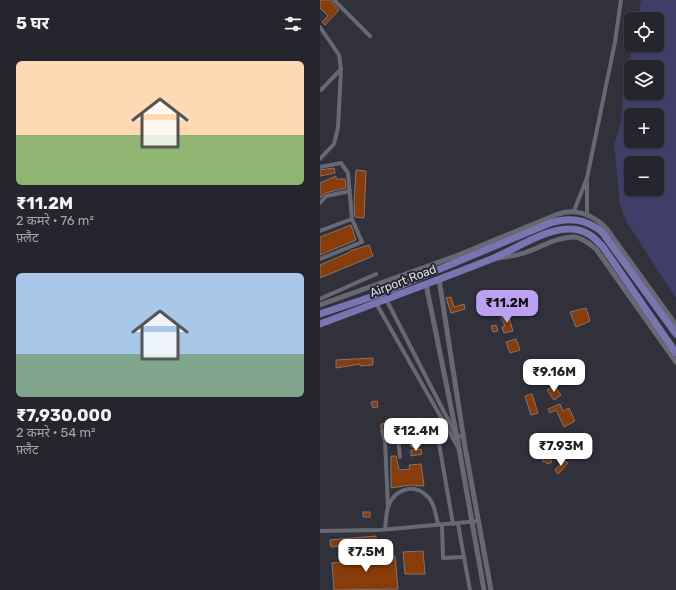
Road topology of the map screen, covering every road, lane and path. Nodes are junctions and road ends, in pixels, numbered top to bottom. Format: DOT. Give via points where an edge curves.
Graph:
graph roads {
  1 [pos="334,0"];
  2 [pos="622,0"];
  3 [pos="320,27"];
  4 [pos="370,36"];
  5 [pos="342,69"];
  6 [pos="320,89"];
  7 [pos="320,159"];
  8 [pos="320,167"];
  9 [pos="587,178"];
  10 [pos="350,191"];
  11 [pos="320,203"];
  12 [pos="574,211"];
  13 [pos="587,214"];
  14 [pos="352,219"];
  15 [pos="320,231"];
  16 [pos="494,258"];
  17 [pos="320,259"];
  18 [pos="376,274"];
  19 [pos="439,279"];
  20 [pos="426,284"];
  21 [pos="320,299"];
  22 [pos="386,299"];
  23 [pos="376,303"];
  24 [pos="320,306"];
  25 [pos="320,314"];
  26 [pos="320,324"];
  27 [pos="676,325"];
  28 [pos="676,334"];
  29 [pos="676,353"];
  30 [pos="676,362"];
  31 [pos="415,425"];
  32 [pos="404,427"];
  33 [pos="394,429"];
  34 [pos="382,431"];
  35 [pos="423,434"];
  36 [pos="416,435"];
  37 [pos="464,436"];
  38 [pos="407,437"];
  39 [pos="457,437"];
  40 [pos="396,439"];
  41 [pos="385,441"];
  42 [pos="465,447"];
  43 [pos="459,449"];
  44 [pos="400,457"];
  45 [pos="388,508"];
  46 [pos="479,521"];
  47 [pos="472,522"];
  48 [pos="452,524"];
  49 [pos="458,524"];
  50 [pos="440,525"];
  51 [pos="385,529"];
  52 [pos="320,531"];
  53 [pos="463,557"];
  54 [pos="470,590"];
  55 [pos="484,590"];
  56 [pos="491,590"];
  1 -- 4 [label="street"];
  2 -- 9 [label="street"];
  3 -- 5 [label="street" via="340,55"];
  5 -- 6 [label="street"];
  5 -- 7 [label="street" via="338,128 334,144"];
  8 -- 10 [label="street" via="341,163 348,173"];
  9 -- 12 [label="street"];
  9 -- 13 [label="street"];
  10 -- 11 [label="street" via="326,196"];
  10 -- 14 [label="street"];
  12 -- 13 [label="street"];
  12 -- 24 [label="street" via="558,214 456,256"];
  13 -- 27 [label="street" via="606,228"];
  14 -- 15 [label="street"];
  14 -- 17 [label="street" via="362,242"];
  16 -- 19 [label="main road, Airport Road"];
  16 -- 29 [label="main road, Airport Road" via="558,230 579,230 591,235 603,247"];
  16 -- 30 [label="street" via="525,253 559,240 574,237 582,239 596,249"];
  18 -- 21 [label="street"];
  19 -- 20 [label="main road, Airport Road"];
  19 -- 37 [label="street"];
  20 -- 22 [label="main road, Airport Road"];
  20 -- 39 [label="street"];
  22 -- 23 [label="main road, Airport Road"];
  22 -- 39 [label="street"];
  23 -- 26 [label="main road, Airport Road"];
  23 -- 43 [label="street"];
  25 -- 28 [label="main road" via="380,294 550,223 573,219 588,223 608,238"];
  31 -- 36 [label="street"];
  32 -- 38 [label="street"];
  33 -- 40 [label="street"];
  34 -- 41 [label="street"];
  35 -- 36 [label="street"];
  35 -- 38 [label="street" via="417,446 412,446"];
  35 -- 48 [label="street" via="437,432"];
  36 -- 38 [label="street"];
  37 -- 39 [label="street"];
  37 -- 42 [label="street"];
  38 -- 40 [label="street"];
  39 -- 43 [label="street"];
  40 -- 41 [label="street"];
  40 -- 44 [label="street"];
  41 -- 45 [label="street"];
  42 -- 43 [label="street"];
  42 -- 46 [label="street"];
  43 -- 47 [label="street"];
  45 -- 50 [label="street" via="396,494 413,488 428,496"];
  45 -- 51 [label="street"];
  46 -- 47 [label="street"];
  46 -- 56 [label="street"];
  47 -- 49 [label="street"];
  47 -- 55 [label="street"];
  48 -- 49 [label="street"];
  48 -- 50 [label="street"];
  49 -- 53 [label="street"];
  50 -- 51 [label="street"];
  50 -- 53 [label="street" via="443,558"];
  51 -- 52 [label="street"];
  53 -- 54 [label="street"];
}
